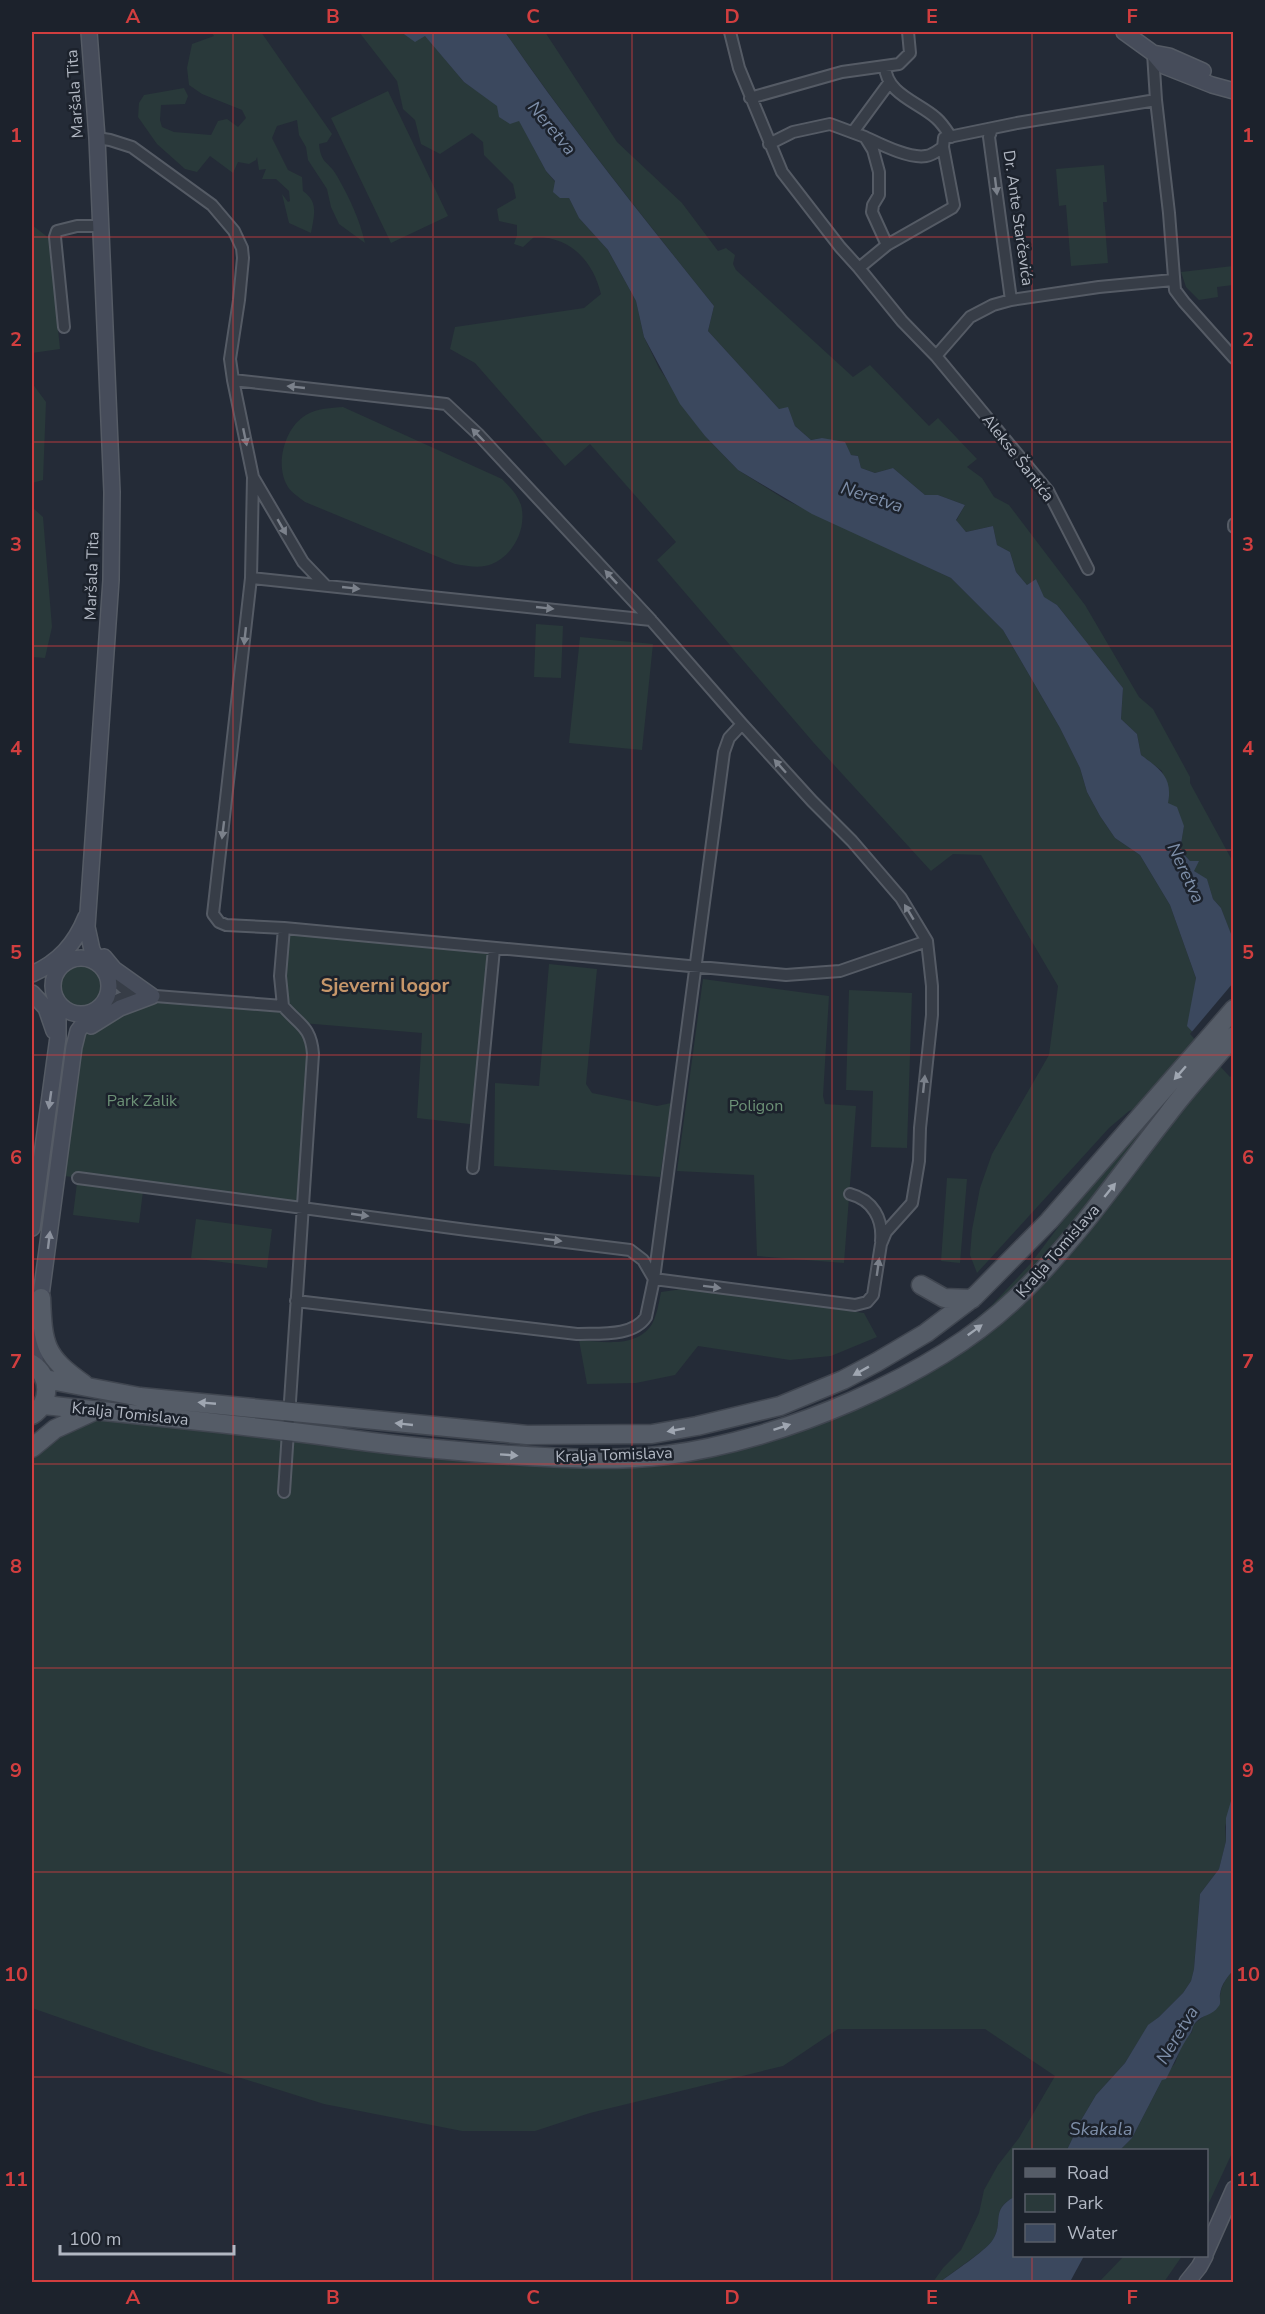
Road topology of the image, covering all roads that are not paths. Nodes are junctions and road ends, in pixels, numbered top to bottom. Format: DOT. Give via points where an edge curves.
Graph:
graph roads {
  1 [pos="89,32"];
  2 [pos="730,32"];
  3 [pos="908,32"];
  4 [pos="1124,32"];
  5 [pos="1153,53"];
  6 [pos="885,66"];
  7 [pos="1233,81"];
  8 [pos="889,83"];
  9 [pos="1233,91"];
  10 [pos="750,98"];
  11 [pos="1156,100"];
  12 [pos="992,129"];
  13 [pos="853,132"];
  14 [pos="865,137"];
  15 [pos="951,137"];
  16 [pos="97,138"];
  17 [pos="769,144"];
  18 [pos="943,147"];
  19 [pos="101,226"];
  20 [pos="887,245"];
  21 [pos="859,268"];
  22 [pos="1173,279"];
  23 [pos="1011,300"];
  24 [pos="64,327"];
  25 [pos="936,356"];
  26 [pos="1233,358"];
  27 [pos="232,380"];
  28 [pos="253,477"];
  29 [pos="1088,569"];
  30 [pos="251,578"];
  31 [pos="325,585"];
  32 [pos="651,620"];
  33 [pos="742,724"];
  34 [pos="89,909"];
  35 [pos="87,927"];
  36 [pos="284,928"];
  37 [pos="927,941"];
  38 [pos="494,949"];
  39 [pos="66,962"];
  40 [pos="694,968"];
  41 [pos="104,970"];
  42 [pos="32,974"];
  43 [pos="55,974"];
  44 [pos="32,984"];
  45 [pos="32,993"];
  46 [pos="130,994"];
  47 [pos="152,996"];
  48 [pos="57,1001"];
  49 [pos="283,1006"];
  50 [pos="1233,1009"];
  51 [pos="96,1010"];
  52 [pos="1233,1036"];
  53 [pos="58,1042"];
  54 [pos="74,1047"];
  55 [pos="1162,1107"];
  56 [pos="474,1168"];
  57 [pos="78,1178"];
  58 [pos="850,1194"];
  59 [pos="302,1208"];
  60 [pos="32,1228"];
  61 [pos="881,1244"];
  62 [pos="654,1279"];
  63 [pos="921,1285"];
  64 [pos="41,1298"];
  65 [pos="972,1299"];
  66 [pos="296,1300"];
  67 [pos="37,1370"];
  68 [pos="90,1388"];
  69 [pos="37,1410"];
  70 [pos="95,1411"];
  71 [pos="290,1412"];
  72 [pos="288,1432"];
  73 [pos="32,1448"];
  74 [pos="284,1492"];
  75 [pos="1233,2189"];
  76 [pos="1208,2249"];
  77 [pos="1205,2257"];
  78 [pos="1187,2283"];
  1 -- 16 [label="street, Maršala Tita"];
  2 -- 10 [label="street, Alekse Šantića"];
  3 -- 6 [label="street" via="910,53 906,59"];
  4 -- 5 [label="street"];
  5 -- 7 [label="street"];
  5 -- 9 [label="street" via="1164,66"];
  5 -- 11 [label="street"];
  6 -- 8 [label="street"];
  6 -- 10 [label="street" via="842,72"];
  8 -- 13 [label="street"];
  8 -- 15 [label="street" via="936,118"];
  10 -- 17 [label="street, Alekse Šantića"];
  11 -- 12 [label="street, Dr. Ante Starčevića"];
  11 -- 22 [label="street"];
  12 -- 15 [label="street"];
  12 -- 23 [label="street, Dr. Ante Starčevića, one-way" via="989,137"];
  13 -- 14 [label="street"];
  13 -- 17 [label="street" via="830,124 793,132"];
  14 -- 18 [label="street" via="923,157"];
  14 -- 20 [label="street" via="879,172 879,195 872,212"];
  15 -- 18 [label="street" via="944,138"];
  16 -- 19 [label="street, Maršala Tita"];
  16 -- 27 [label="street" via="132,147 212,205 234,231 243,258 230,359"];
  17 -- 21 [label="street, Alekse Šantića" via="782,172"];
  18 -- 20 [label="street" via="954,205"];
  19 -- 24 [label="street" via="57,231"];
  19 -- 34 [label="street, Maršala Tita" via="112,492 111,580"];
  20 -- 21 [label="street"];
  21 -- 25 [label="street, Alekse Šantića"];
  22 -- 23 [label="street"];
  22 -- 26 [label="street" via="1177,295"];
  23 -- 25 [label="street" via="970,317"];
  25 -- 29 [label="street, Alekse Šantića" via="1048,491"];
  27 -- 28 [label="street, one-way"];
  32 -- 27 [label="street, one-way" via="446,404"];
  28 -- 30 [label="street"];
  28 -- 31 [label="street, one-way" via="303,562"];
  30 -- 31 [label="street"];
  30 -- 36 [label="street, one-way" via="213,914 226,925"];
  31 -- 32 [label="street, one-way"];
  32 -- 33 [label="street"];
  37 -- 33 [label="street, one-way" via="901,898"];
  33 -- 40 [label="street" via="729,738 724,752"];
  34 -- 35 [label="street, Maršala Tita"];
  34 -- 42 [label="street" via="68,950"];
  34 -- 47 [label="street" via="104,957 114,969"];
  35 -- 39 [label="street, Maršala Tita"];
  35 -- 41 [label="street, Maršala Tita" via="92,950"];
  36 -- 38 [label="street"];
  36 -- 49 [label="street" via="280,976"];
  37 -- 40 [label="street" via="840,971 786,975"];
  61 -- 37 [label="street, one-way" via="886,1232 912,1203 914,1193 932,1015"];
  38 -- 40 [label="street"];
  38 -- 56 [label="street"];
  39 -- 41 [label="street" via="84,958"];
  39 -- 43 [label="street"];
  40 -- 62 [label="street"];
  41 -- 46 [label="street"];
  41 -- 51 [label="street" via="109,991"];
  43 -- 44 [label="street"];
  43 -- 48 [label="street" via="53,991"];
  44 -- 48 [label="street"];
  45 -- 53 [label="street" via="46,1008"];
  46 -- 47 [label="street"];
  46 -- 51 [label="street"];
  47 -- 49 [label="street"];
  47 -- 54 [label="street" via="97,1021"];
  48 -- 51 [label="street" via="73,1014"];
  48 -- 53 [label="street"];
  49 -- 59 [label="street" via="312,1039"];
  50 -- 55 [label="main road, one-way"];
  51 -- 54 [label="street" via="78,1031"];
  52 -- 55 [label="main road"];
  53 -- 60 [label="street, one-way"];
  64 -- 54 [label="street, one-way"];
  55 -- 65 [label="main road, Kralja Tomislava"];
  72 -- 55 [label="main road, Kralja Tomislava, one-way" via="531,1457 590,1458 665,1455 706,1448 814,1416 931,1360 1016,1298 1115,1185"];
  57 -- 59 [label="street"];
  58 -- 61 [label="street" via="869,1203 877,1214 882,1228"];
  59 -- 62 [label="street, one-way" via="630,1250 644,1260"];
  59 -- 66 [label="street"];
  62 -- 61 [label="street, one-way" via="855,1305 867,1302 873,1294"];
  62 -- 66 [label="street" via="643,1322 613,1332 577,1334"];
  63 -- 65 [label="main road" via="945,1298"];
  64 -- 67 [label="street" via="36,1333"];
  64 -- 68 [label="main road" via="48,1352"];
  65 -- 71 [label="main road, Kralja Tomislava, one-way" via="922,1335 843,1380 780,1406 652,1434 527,1435"];
  66 -- 71 [label="street"];
  67 -- 68 [label="main road, Kralja Tomislava"];
  67 -- 69 [label="main road" via="46,1397"];
  71 -- 68 [label="main road, Kralja Tomislava, one-way"];
  69 -- 70 [label="main road, Kralja Tomislava"];
  70 -- 72 [label="main road, Kralja Tomislava"];
  70 -- 73 [label="main road" via="55,1429"];
  71 -- 72 [label="street"];
  72 -- 74 [label="street"];
  75 -- 76 [label="street"];
  77 -- 78 [label="street"];
}
